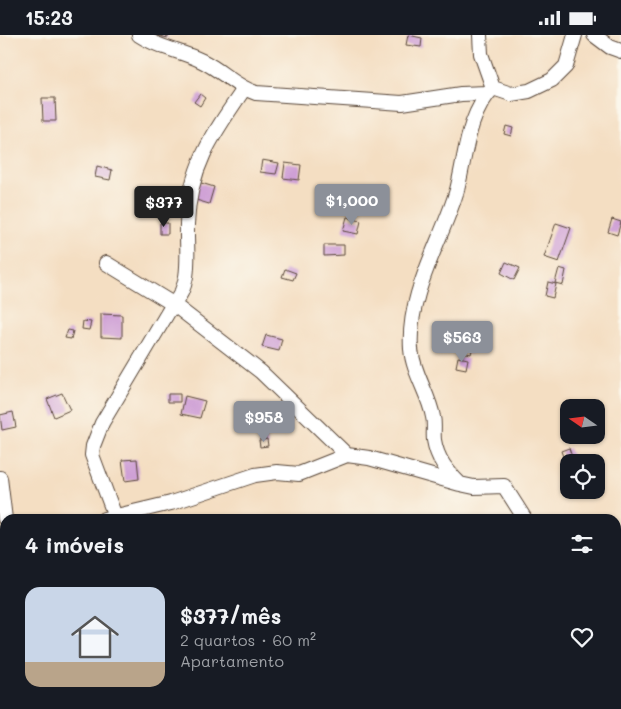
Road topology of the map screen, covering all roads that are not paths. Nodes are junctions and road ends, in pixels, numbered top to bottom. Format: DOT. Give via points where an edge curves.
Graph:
graph roads {
  1 [pos="139,35"];
  2 [pos="480,35"];
  3 [pos="575,35"];
  4 [pos="594,35"];
  5 [pos="621,51"];
  6 [pos="244,89"];
  7 [pos="490,91"];
  8 [pos="106,263"];
  9 [pos="173,304"];
  10 [pos="347,455"];
  11 [pos="0,478"];
  12 [pos="460,484"];
  13 [pos="4,514"];
  14 [pos="111,514"];
  15 [pos="128,514"];
  16 [pos="522,514"];
  1 -- 6 [label="street" via="201,61"];
  2 -- 7 [label="street"];
  3 -- 7 [label="street" via="566,66 552,80 529,91 511,94"];
  4 -- 5 [label="street"];
  6 -- 7 [label="street" via="269,95 402,103"];
  6 -- 9 [label="street" via="214,132 194,175 188,197 184,284 180,298"];
  7 -- 12 [label="street" via="468,131 456,190 420,286 411,349 433,417 439,458"];
  8 -- 9 [label="street"];
  9 -- 10 [label="street" via="262,372"];
  9 -- 14 [label="street" via="113,402 93,446 92,455"];
  10 -- 12 [label="street"];
  10 -- 15 [label="street" via="299,474 255,475"];
  11 -- 13 [label="street"];
  12 -- 16 [label="street" via="504,486"];
}
